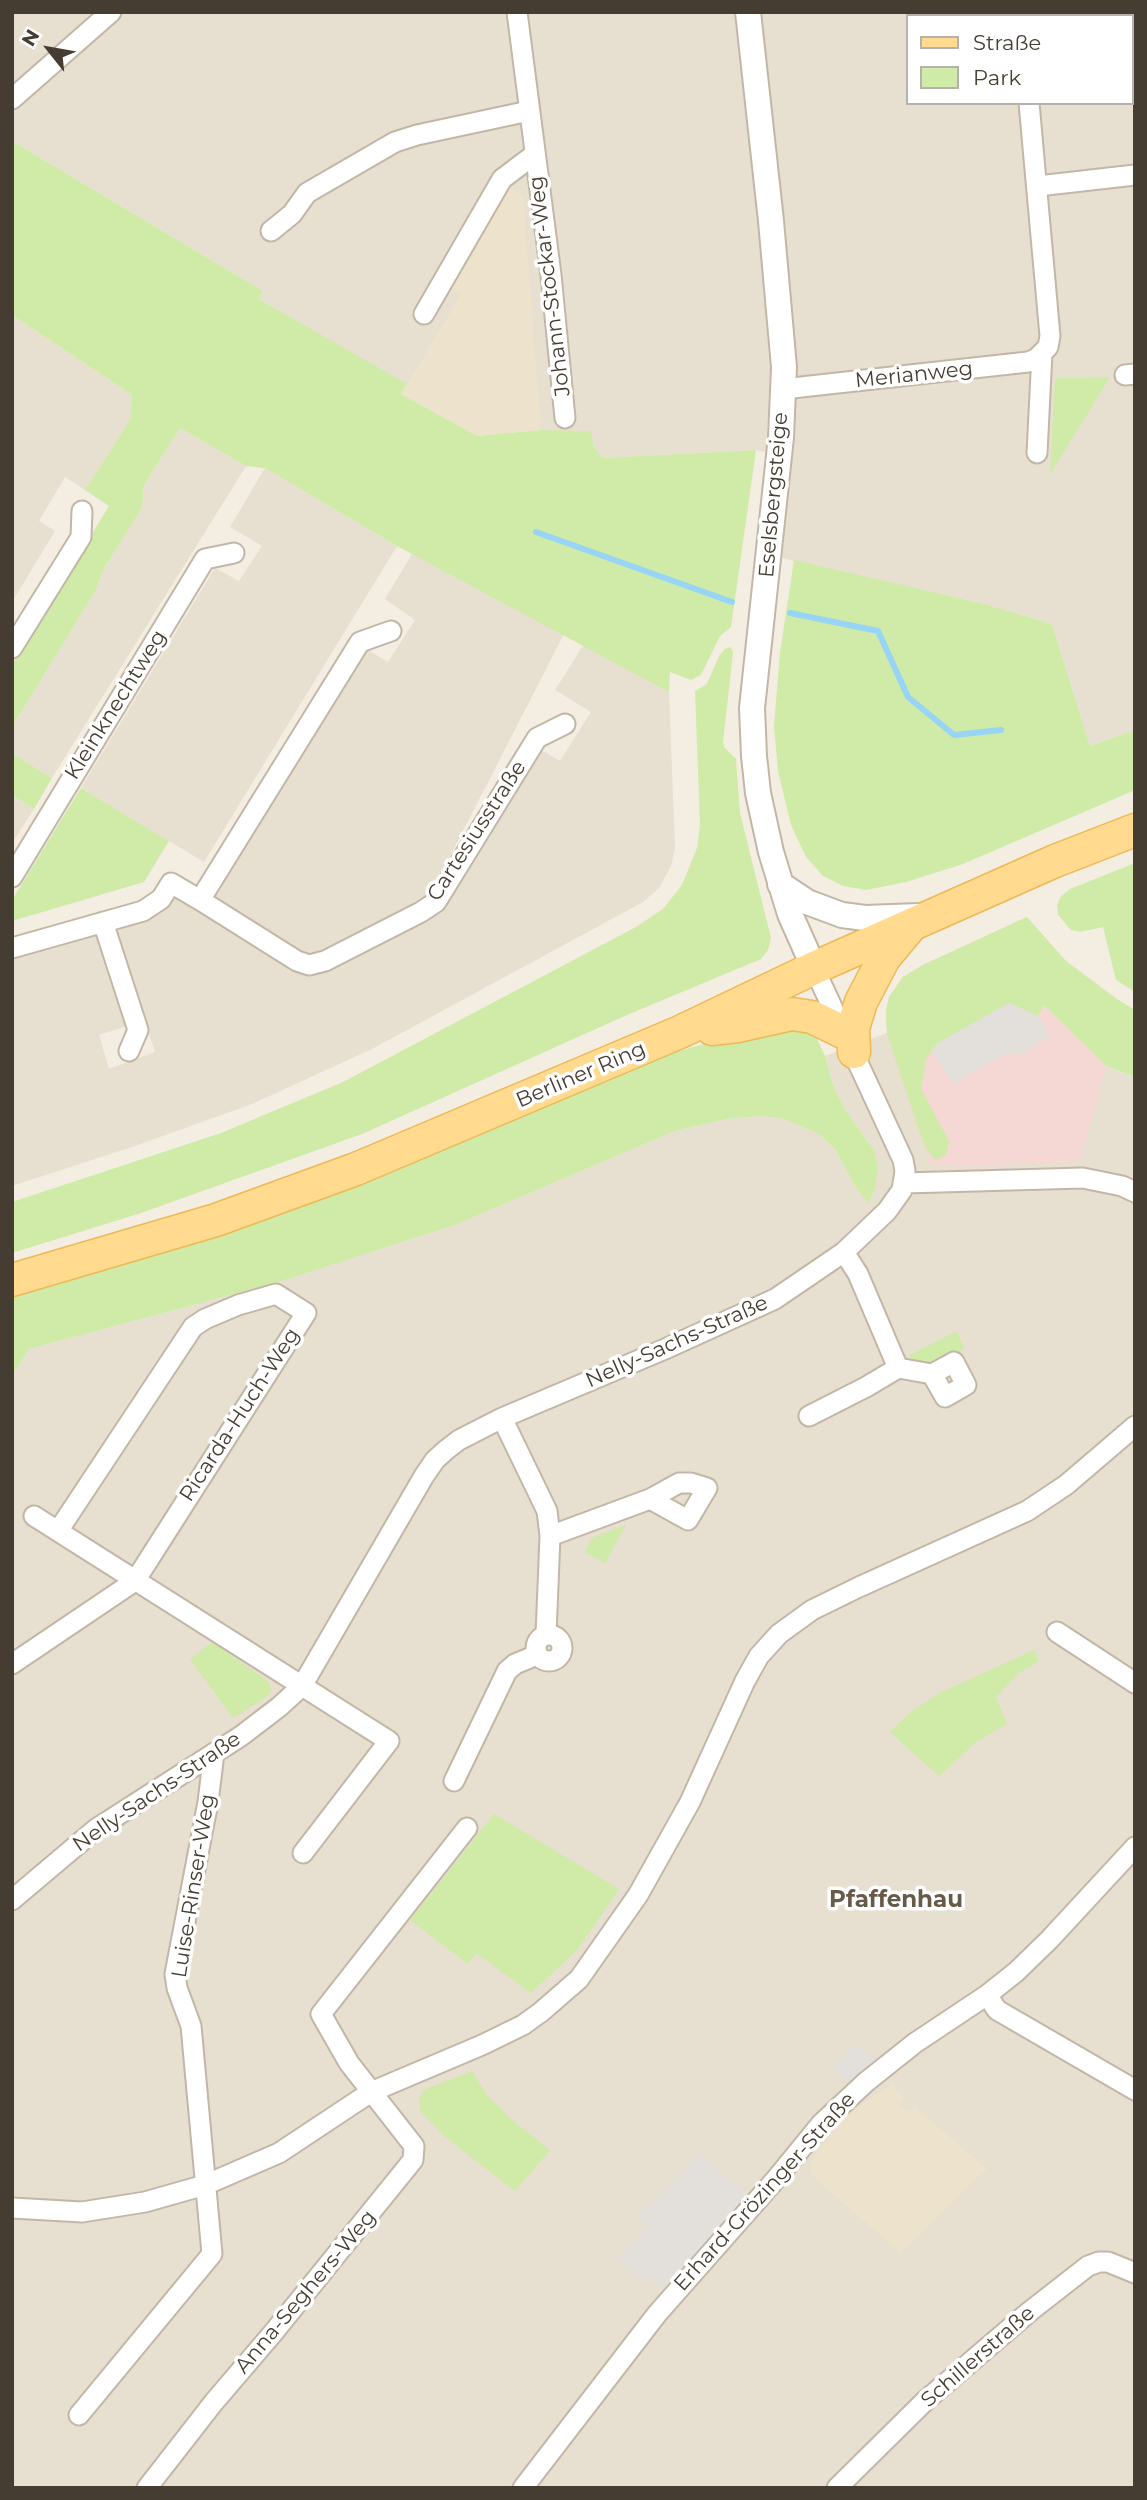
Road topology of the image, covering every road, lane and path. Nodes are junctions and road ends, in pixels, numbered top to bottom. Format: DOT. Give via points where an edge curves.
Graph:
graph roads {
  1 [pos="111,12"];
  2 [pos="517,12"];
  3 [pos="748,12"];
  4 [pos="12,99"];
  5 [pos="1029,105"];
  6 [pos="529,111"];
  7 [pos="535,154"];
  8 [pos="1135,175"];
  9 [pos="1038,186"];
  10 [pos="271,231"];
  11 [pos="424,314"];
  12 [pos="1042,353"];
  13 [pos="783,388"];
  14 [pos="565,418"];
  15 [pos="1037,453"];
  16 [pos="82,511"];
  17 [pos="234,553"];
  18 [pos="391,631"];
  19 [pos="12,648"];
  20 [pos="565,724"];
  21 [pos="1135,830"];
  22 [pos="12,877"];
  23 [pos="780,884"];
  24 [pos="200,900"];
  25 [pos="924,919"];
  26 [pos="103,922"];
  27 [pos="12,948"];
  28 [pos="814,968"];
  29 [pos="680,1032"];
  30 [pos="848,1042"];
  31 [pos="129,1051"];
  32 [pos="904,1183"];
  33 [pos="1135,1192"];
  34 [pos="844,1252"];
  35 [pos="12,1280"];
  36 [pos="898,1368"];
  37 [pos="932,1374"];
  38 [pos="809,1416"];
  39 [pos="502,1418"];
  40 [pos="1135,1426"];
  41 [pos="650,1499"];
  42 [pos="34,1516"];
  43 [pos="58,1531"];
  44 [pos="550,1536"];
  45 [pos="135,1581"];
  46 [pos="1057,1632"];
  47 [pos="15,1658"];
  48 [pos="1135,1683"];
  49 [pos="302,1686"];
  50 [pos="215,1752"];
  51 [pos="454,1781"];
  52 [pos="467,1828"];
  53 [pos="1135,1846"];
  54 [pos="303,1853"];
  55 [pos="12,1899"];
  56 [pos="987,1995"];
  57 [pos="1135,2090"];
  58 [pos="371,2092"];
  59 [pos="205,2185"];
  60 [pos="12,2208"];
  61 [pos="1135,2273"];
  62 [pos="79,2415"];
  63 [pos="147,2488"];
  64 [pos="523,2488"];
  65 [pos="837,2488"];
  1 -- 4 [label="street"];
  2 -- 6 [label="street, Johann-Stockar-Weg"];
  3 -- 13 [label="street, Eselsbergsteige" via="771,221"];
  5 -- 9 [label="street"];
  6 -- 7 [label="street, Johann-Stockar-Weg"];
  6 -- 10 [label="street" via="395,142 307,193 292,214"];
  7 -- 11 [label="street, Johann-Stockar-Weg" via="502,179"];
  7 -- 14 [label="street, Johann-Stockar-Weg"];
  8 -- 9 [label="street"];
  9 -- 12 [label="street" via="1051,336"];
  12 -- 13 [label="street, Merianweg" via="1028,362"];
  12 -- 15 [label="street"];
  13 -- 23 [label="street, Eselsbergsteige" via="752,708 758,793"];
  16 -- 19 [label="street" via="81,537"];
  17 -- 22 [label="street, Kleinknechtweg" via="205,559"];
  18 -- 24 [label="street" via="360,642"];
  20 -- 24 [label="street, Cartesiusstraße" via="537,738 436,902 325,961 309,965 297,961"];
  21 -- 25 [label="main road, Berliner Ring"];
  23 -- 25 [label="street" via="807,902 842,915"];
  23 -- 28 [label="street, Eselsbergsteige"];
  24 -- 26 [label="street, Cartesiusstraße" via="171,883 161,899 143,911"];
  25 -- 28 [label="main road, Berliner Ring"];
  25 -- 30 [label="main road" via="884,958 861,1002"];
  26 -- 27 [label="street, Cartesiusstraße"];
  26 -- 31 [label="street" via="138,1030"];
  28 -- 29 [label="main road, Berliner Ring"];
  28 -- 30 [label="street"];
  29 -- 30 [label="main road" via="792,1014 812,1017"];
  29 -- 35 [label="main road, Berliner Ring" via="356,1169 216,1220"];
  30 -- 32 [label="street" via="903,1160"];
  32 -- 33 [label="street" via="1083,1178"];
  32 -- 34 [label="street, Nelly-Sachs-Straße" via="887,1211"];
  34 -- 36 [label="street"];
  34 -- 39 [label="street, Nelly-Sachs-Straße" via="775,1299"];
  36 -- 37 [label="street"];
  36 -- 38 [label="street"];
  39 -- 44 [label="street" via="547,1511"];
  39 -- 49 [label="street, Nelly-Sachs-Straße" via="459,1440 435,1460"];
  40 -- 58 [label="street" via="1066,1485 1027,1511 847,1592 779,1634 746,1682 656,1867 579,1979 523,2025"];
  41 -- 44 [label="street"];
  42 -- 43 [label="street"];
  43 -- 45 [label="street"];
  43 -- 45 [label="street, Ricarda-Huch-Weg" via="193,1327 238,1305 276,1294 306,1313"];
  44 -- 51 [label="street" via="546,1635 560,1640 562,1653 548,1662 537,1655 507,1671"];
  45 -- 47 [label="street, Ricarda-Huch-Weg"];
  45 -- 49 [label="street"];
  46 -- 48 [label="street"];
  49 -- 50 [label="street, Nelly-Sachs-Straße"];
  49 -- 54 [label="street" via="389,1741"];
  50 -- 55 [label="street, Nelly-Sachs-Straße" via="96,1829"];
  50 -- 59 [label="street, Luise-Rinser-Weg" via="176,1973 191,2026"];
  52 -- 58 [label="street, Anna-Seghers-Weg" via="321,2014"];
  53 -- 56 [label="street, Erhard-Grözinger-Straße" via="1049,1940"];
  56 -- 57 [label="street" via="997,2010"];
  56 -- 64 [label="street, Erhard-Grözinger-Straße" via="937,2027 842,2101 657,2314"];
  58 -- 59 [label="street" via="279,2153"];
  58 -- 63 [label="street, Anna-Seghers-Weg" via="414,2146 413,2160"];
  59 -- 60 [label="street" via="82,2213"];
  59 -- 62 [label="street, Luise-Rinser-Weg" via="212,2254"];
  61 -- 65 [label="street, Schillerstraße" via="1108,2262 1088,2266 925,2401"];
}
